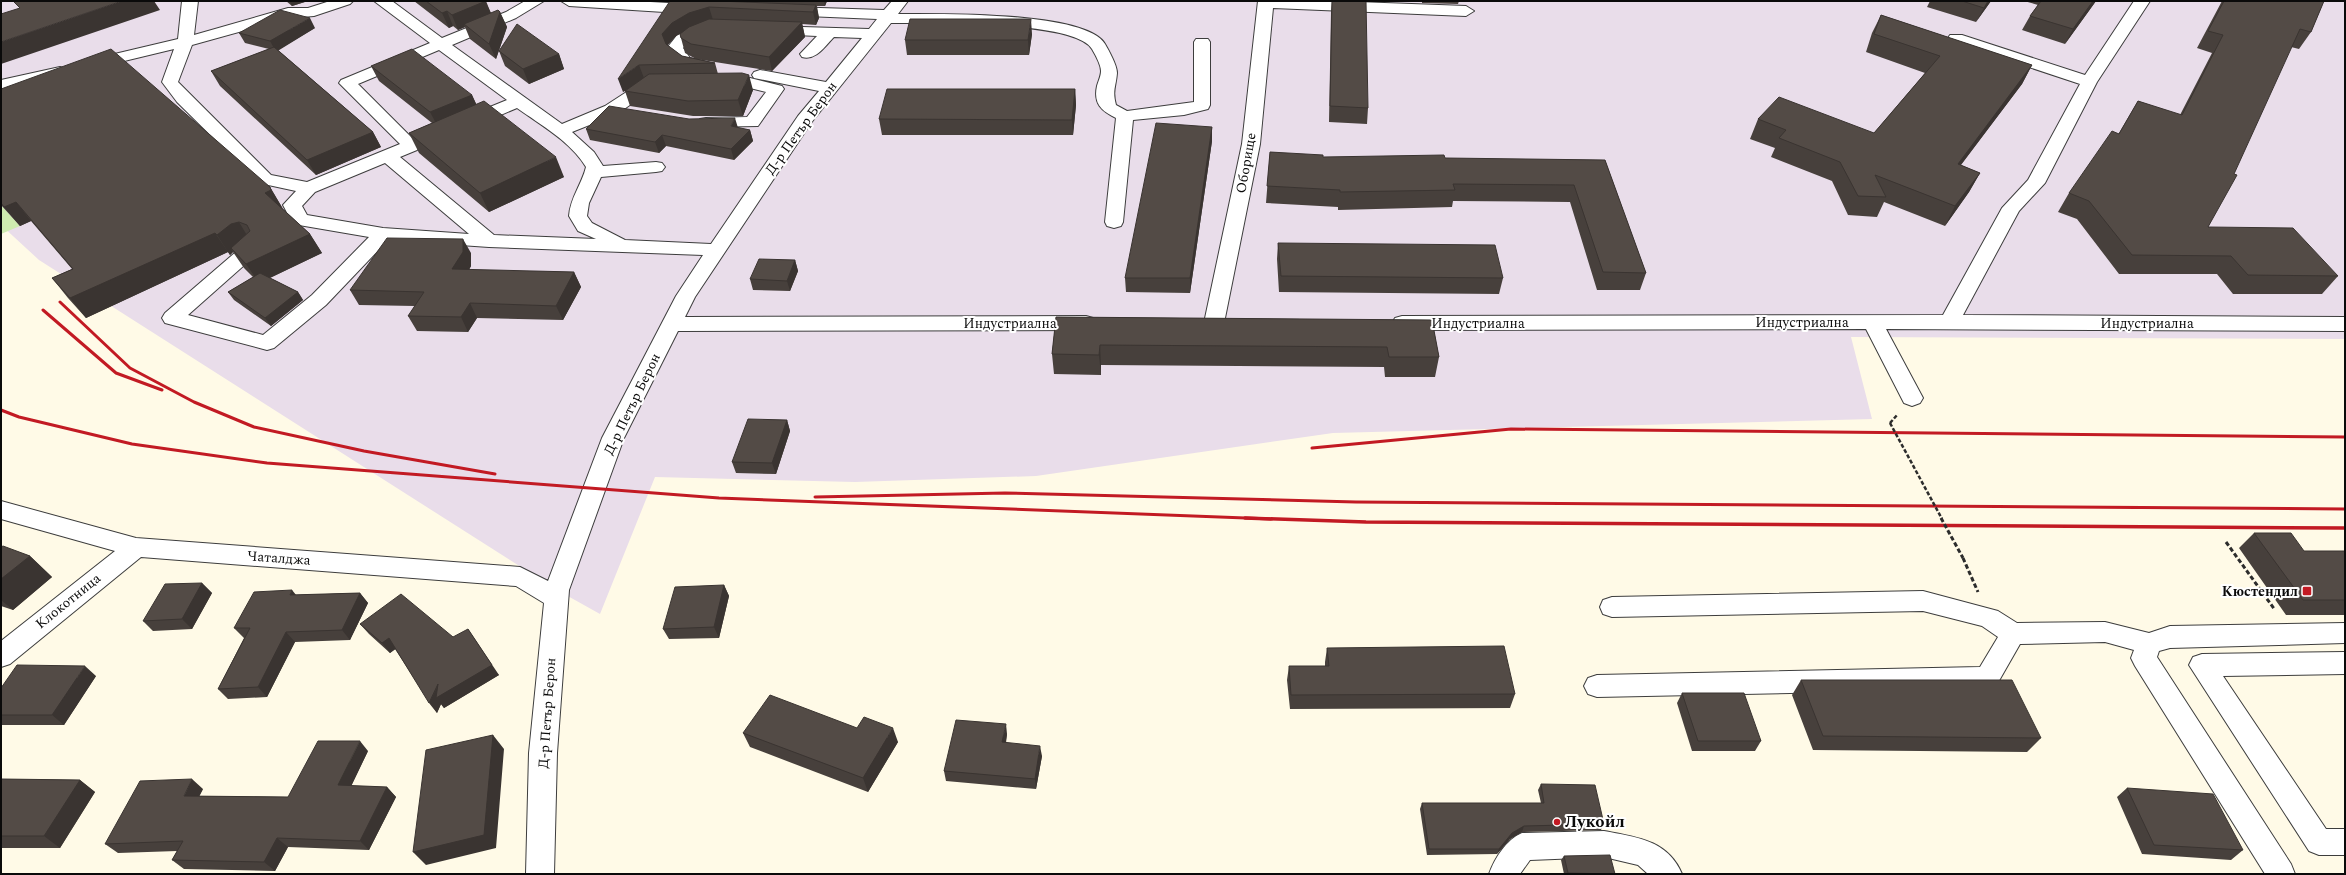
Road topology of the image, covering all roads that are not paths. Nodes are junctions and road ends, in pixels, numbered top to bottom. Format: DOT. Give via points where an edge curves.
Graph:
graph roads {
  1 [pos="190,1"];
  2 [pos="345,1"];
  3 [pos="382,1"];
  4 [pos="536,1"];
  5 [pos="569,1"];
  6 [pos="900,1"];
  7 [pos="2142,1"];
  8 [pos="1266,2"];
  9 [pos="659,3"];
  10 [pos="326,4"];
  11 [pos="709,9"];
  12 [pos="772,11"];
  13 [pos="1466,11"];
  14 [pos="885,16"];
  15 [pos="720,27"];
  16 [pos="759,28"];
  17 [pos="830,32"];
  18 [pos="872,34"];
  19 [pos="1956,38"];
  20 [pos="185,42"];
  21 [pos="1202,42"];
  22 [pos="441,44"];
  23 [pos="808,54"];
  24 [pos="2089,82"];
  25 [pos="666,83"];
  26 [pos="706,83"];
  27 [pos="1,86"];
  28 [pos="830,88"];
  29 [pos="519,101"];
  30 [pos="611,110"];
  31 [pos="634,114"];
  32 [pos="1125,116"];
  33 [pos="693,123"];
  34 [pos="454,128"];
  35 [pos="560,131"];
  36 [pos="388,156"];
  37 [pos="656,167"];
  38 [pos="594,172"];
  39 [pos="308,188"];
  40 [pos="1114,222"];
  41 [pos="383,234"];
  42 [pos="489,241"];
  43 [pos="629,247"];
  44 [pos="251,249"];
  45 [pos="717,250"];
  46 [pos="1872,322"];
  47 [pos="1949,322"];
  48 [pos="1102,323"];
  49 [pos="1214,323"];
  50 [pos="1380,323"];
  51 [pos="672,324"];
  52 [pos="2345,324"];
  53 [pos="1912,398"];
  54 [pos="1,510"];
  55 [pos="136,547"];
  56 [pos="556,598"];
  57 [pos="1612,607"];
  58 [pos="2345,633"];
  59 [pos="2013,634"];
  60 [pos="2149,644"];
  61 [pos="1,656"];
  62 [pos="2345,663"];
  63 [pos="1597,686"];
  64 [pos="2345,842"];
  65 [pos="540,874"];
  66 [pos="1502,874"];
  67 [pos="1668,874"];
  68 [pos="2281,874"];
  1 -- 20 [label="street"];
  2 -- 10 [label="street"];
  3 -- 22 [label="street"];
  4 -- 22 [label="street" via="511,15"];
  5 -- 9 [label="street"];
  6 -- 14 [label="street, Д-р Петър Берон"];
  7 -- 24 [label="street"];
  8 -- 13 [label="street"];
  8 -- 49 [label="street, Оборище" via="1251,144"];
  9 -- 11 [label="street"];
  10 -- 20 [label="street" via="309,13 288,13"];
  12 -- 14 [label="street"];
  14 -- 18 [label="street, Д-р Петър Берон"];
  14 -- 32 [label="street" via="993,20 1036,24 1082,33 1098,46 1109,71 1104,92 1108,108"];
  15 -- 28 [label="street" via="697,31 684,37 676,48 677,56 690,64"];
  16 -- 17 [label="street"];
  17 -- 18 [label="street"];
  17 -- 23 [label="street"];
  18 -- 28 [label="street, Д-р Петър Берон"];
  19 -- 24 [label="street"];
  20 -- 27 [label="street"];
  20 -- 39 [label="street" via="170,82 183,98 265,179"];
  21 -- 32 [label="street" via="1202,105 1184,110"];
  22 -- 29 [label="street"];
  22 -- 36 [label="street" via="347,83 418,143"];
  24 -- 47 [label="street" via="2036,183 2011,208"];
  25 -- 30 [label="street" via="650,83"];
  26 -- 33 [label="street" via="746,82 776,89 752,122"];
  28 -- 45 [label="street, Д-р Петър Берон" via="804,120"];
  29 -- 34 [label="street"];
  29 -- 35 [label="street"];
  30 -- 31 [label="street"];
  30 -- 35 [label="street"];
  32 -- 40 [label="street"];
  35 -- 38 [label="street" via="588,156 595,167"];
  36 -- 39 [label="street"];
  36 -- 42 [label="street"];
  37 -- 38 [label="street"];
  38 -- 43 [label="street" via="582,198 578,216 585,227"];
  39 -- 41 [label="street" via="292,205 300,220"];
  41 -- 42 [label="street"];
  41 -- 44 [label="street" via="319,300 267,343 172,318"];
  42 -- 43 [label="street"];
  43 -- 45 [label="street"];
  45 -- 51 [label="street, Д-р Петър Берон" via="686,296"];
  46 -- 47 [label="street, Индустриална"];
  46 -- 50 [label="street, Индустриална"];
  46 -- 53 [label="street"];
  47 -- 52 [label="street, Индустриална"];
  48 -- 51 [label="street, Индустриална"];
  51 -- 56 [label="street, Д-р Петър Берон" via="613,438"];
  54 -- 55 [label="street, Чаталджа"];
  55 -- 56 [label="street, Чаталджа" via="520,577"];
  55 -- 61 [label="street, Клокотница"];
  56 -- 65 [label="street, Д-р Петър Берон" via="543,753"];
  57 -- 59 [label="street" via="1923,601 1989,618"];
  58 -- 60 [label="street" via="2170,637"];
  59 -- 60 [label="street" via="2105,632"];
  59 -- 63 [label="street" via="1987,678"];
  60 -- 68 [label="street" via="2144,658"];
  62 -- 64 [label="street" via="2202,665 2319,842"];
  66 -- 67 [label="street" via="1522,847 1604,844 1646,854"];
}
